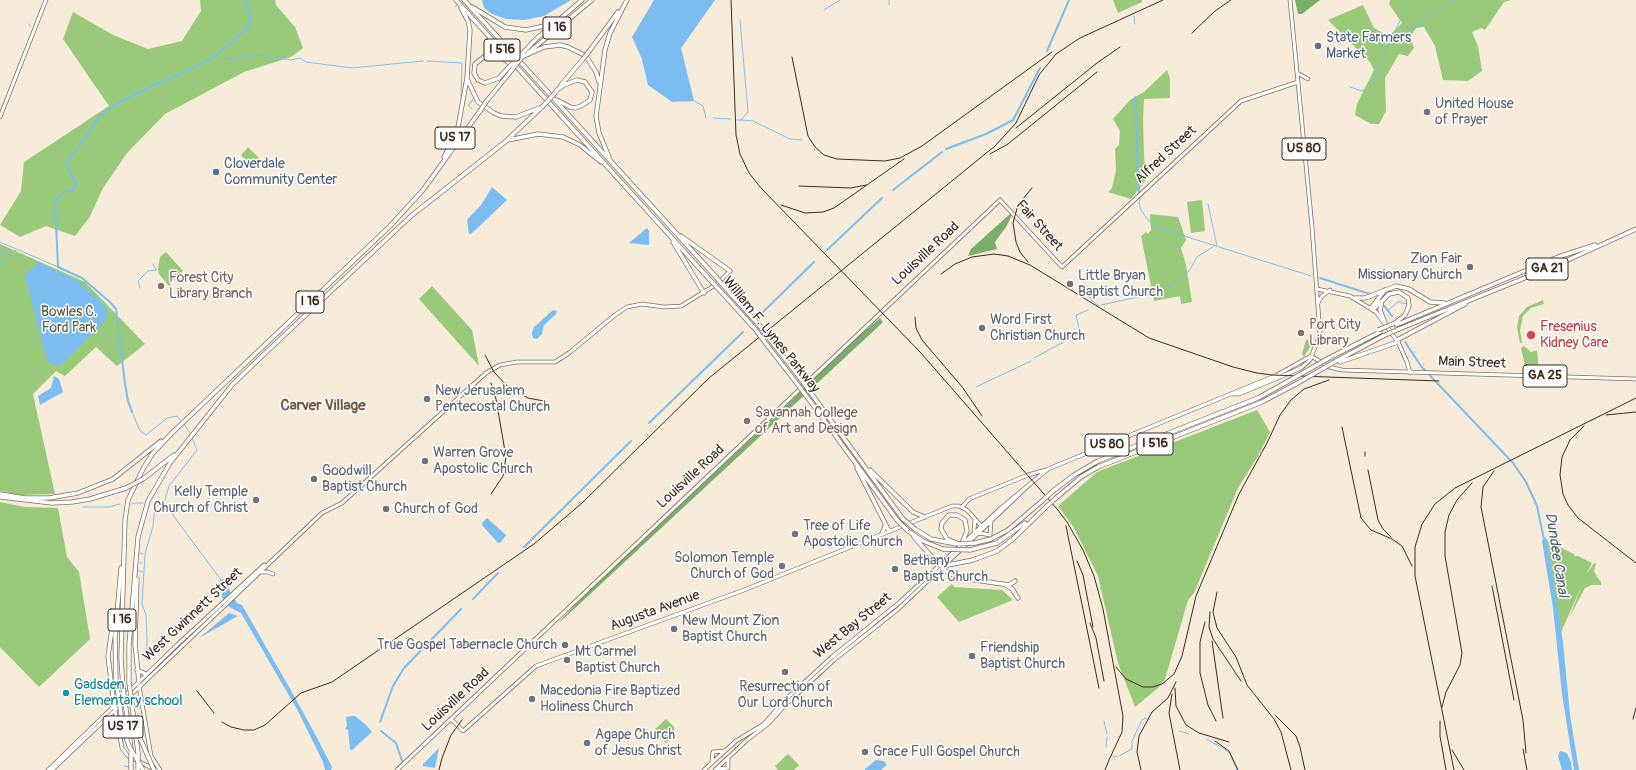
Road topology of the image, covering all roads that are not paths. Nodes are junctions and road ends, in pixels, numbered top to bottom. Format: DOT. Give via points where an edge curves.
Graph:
graph roads {
  1 [pos="46,0"];
  2 [pos="456,0"];
  3 [pos="464,0"];
  4 [pos="582,0"];
  5 [pos="592,0"];
  6 [pos="626,0"];
  7 [pos="1290,0"];
  8 [pos="560,19"];
  9 [pos="521,56"];
  10 [pos="510,70"];
  11 [pos="1297,73"];
  12 [pos="467,78"];
  13 [pos="1308,79"];
  14 [pos="1298,82"];
  15 [pos="600,87"];
  16 [pos="556,91"];
  17 [pos="551,96"];
  18 [pos="543,106"];
  19 [pos="557,110"];
  20 [pos="0,117"];
  21 [pos="505,142"];
  22 [pos="618,169"];
  23 [pos="423,190"];
  24 [pos="630,191"];
  25 [pos="1000,200"];
  26 [pos="658,215"];
  27 [pos="1636,229"];
  28 [pos="665,230"];
  29 [pos="1601,243"];
  30 [pos="1062,267"];
  31 [pos="730,271"];
  32 [pos="1389,287"];
  33 [pos="1317,288"];
  34 [pos="1331,290"];
  35 [pos="1491,291"];
  36 [pos="704,293"];
  37 [pos="1355,298"];
  38 [pos="1384,298"];
  39 [pos="1451,302"];
  40 [pos="1318,303"];
  41 [pos="1372,309"];
  42 [pos="1385,323"];
  43 [pos="1395,324"];
  44 [pos="1398,342"];
  45 [pos="1311,356"];
  46 [pos="1320,362"];
  47 [pos="1338,362"];
  48 [pos="1307,363"];
  49 [pos="1410,373"];
  50 [pos="1636,379"];
  51 [pos="1233,394"];
  52 [pos="172,433"];
  53 [pos="179,451"];
  54 [pos="854,462"];
  55 [pos="862,462"];
  56 [pos="1048,469"];
  57 [pos="0,494"];
  58 [pos="0,497"];
  59 [pos="962,507"];
  60 [pos="1046,507"];
  61 [pos="913,512"];
  62 [pos="925,516"];
  63 [pos="974,518"];
  64 [pos="917,520"];
  65 [pos="990,520"];
  66 [pos="884,523"];
  67 [pos="982,527"];
  68 [pos="889,531"];
  69 [pos="909,532"];
  70 [pos="973,533"];
  71 [pos="882,534"];
  72 [pos="977,534"];
  73 [pos="957,543"];
  74 [pos="123,552"];
  75 [pos="136,561"];
  76 [pos="269,562"];
  77 [pos="943,566"];
  78 [pos="260,572"];
  79 [pos="273,574"];
  80 [pos="1015,581"];
  81 [pos="1005,584"];
  82 [pos="237,591"];
  83 [pos="1018,598"];
  84 [pos="118,599"];
  85 [pos="222,604"];
  86 [pos="137,670"];
  87 [pos="146,674"];
  88 [pos="139,682"];
  89 [pos="139,687"];
  90 [pos="114,705"];
  91 [pos="132,706"];
  92 [pos="114,712"];
  93 [pos="109,717"];
  94 [pos="451,719"];
  95 [pos="116,720"];
  96 [pos="725,750"];
  97 [pos="151,756"];
  98 [pos="728,758"];
  99 [pos="143,762"];
  100 [pos="712,762"];
  101 [pos="48,770"];
  102 [pos="52,770"];
  103 [pos="131,770"];
  104 [pos="140,770"];
  105 [pos="155,770"];
  106 [pos="160,770"];
  107 [pos="396,770"];
  108 [pos="704,770"];
  109 [pos="715,770"];
  1 -- 20 [label="main road"];
  2 -- 12 [label="highway, US 17" via="466,16 470,30"];
  2 -- 19 [label="highway, William F. Lynes Parkway / I 516"];
  3 -- 8 [label="highway" via="491,19 516,30 533,29"];
  3 -- 17 [label="highway, William F. Lynes Parkway / I 516"];
  4 -- 8 [label="highway"];
  5 -- 9 [label="highway, I 16"];
  6 -- 15 [label="highway" via="610,33 602,65"];
  6 -- 16 [label="highway, I 16, bridge"];
  7 -- 11 [label="main road, US 80"];
  8 -- 9 [label="highway" via="536,38"];
  9 -- 10 [label="highway, I 16, bridge"];
  9 -- 15 [label="highway" via="544,47 568,47 586,56 596,72"];
  10 -- 19 [label="highway" via="499,78 484,83 478,80 474,73 475,64 481,58 493,56 505,59 551,107"];
  10 -- 23 [label="highway, I 16, bridge"];
  11 -- 13 [label="main road"];
  11 -- 14 [label="main road, US 80"];
  12 -- 18 [label="highway" via="478,102 501,116 516,117"];
  12 -- 23 [label="highway, US 17" via="457,133"];
  14 -- 30 [label="main road, Alfred Street" via="1241,101"];
  14 -- 33 [label="main road, US 80"];
  15 -- 22 [label="highway" via="596,116 599,133 605,150"];
  16 -- 17 [label="highway" via="572,81 582,81 588,84 592,95 587,102 575,108 564,105"];
  16 -- 18 [label="highway, I 16, bridge"];
  17 -- 22 [label="highway, William F. Lynes Parkway / I 516"];
  18 -- 21 [label="highway, I 16"];
  19 -- 24 [label="highway, William F. Lynes Parkway / I 516"];
  21 -- 24 [label="highway" via="538,134 563,137 590,152"];
  21 -- 53 [label="highway, I 16" via="411,216 260,358 232,385"];
  22 -- 26 [label="highway, William F. Lynes Parkway / I 516"];
  23 -- 52 [label="highway, I 16" via="390,226"];
  24 -- 28 [label="highway, William F. Lynes Parkway / I 516"];
  25 -- 30 [label="main road, Fair Street"];
  25 -- 94 [label="main road, Louisville Road"];
  26 -- 31 [label="highway" via="688,242"];
  26 -- 55 [label="highway, William F. Lynes Parkway / I 516, bridge" via="759,326"];
  27 -- 29 [label="highway, GA 21"];
  28 -- 36 [label="highway"];
  28 -- 54 [label="highway, William F. Lynes Parkway / I 516, bridge" via="755,329"];
  29 -- 35 [label="highway, GA 21" via="1570,259"];
  29 -- 39 [label="highway, GA 21" via="1562,256"];
  31 -- 36 [label="main road, West Gwinnett Street"];
  32 -- 37 [label="highway" via="1367,297"];
  32 -- 39 [label="highway" via="1406,288 1433,303"];
  32 -- 41 [label="highway"];
  33 -- 34 [label="main road"];
  33 -- 40 [label="main road, US 80"];
  34 -- 37 [label="main road"];
  34 -- 40 [label="main road" via="1322,296"];
  35 -- 44 [label="highway" via="1404,336"];
  35 -- 47 [label="highway, bridge" via="1383,336"];
  36 -- 76 [label="main road, West Gwinnett Street" via="681,306 642,304 627,307 555,362 500,365 342,503 322,513"];
  37 -- 41 [label="main road"];
  38 -- 41 [label="highway"];
  38 -- 42 [label="highway" via="1380,310"];
  38 -- 43 [label="highway" via="1396,292 1404,294 1409,300 1407,311"];
  39 -- 43 [label="highway, William F. Lynes Parkway / I 516"];
  40 -- 45 [label="main road, US 80" via="1319,340"];
  41 -- 42 [label="main road"];
  42 -- 44 [label="main road"];
  43 -- 73 [label="highway, William F. Lynes Parkway / I 516, bridge" via="1356,342 1258,398 1086,467 1001,534 975,543"];
  44 -- 47 [label="highway"];
  44 -- 49 [label="main road"];
  45 -- 46 [label="main road, Main Street"];
  45 -- 48 [label="main road, US 80"];
  45 -- 51 [label="main road, West Bay Street / US 80" via="1277,375"];
  46 -- 48 [label="main road"];
  46 -- 49 [label="main road, Main Street" via="1337,369"];
  47 -- 60 [label="highway, William F. Lynes Parkway / I 516, bridge" via="1262,402 1098,467 1081,477"];
  48 -- 51 [label="main road, West Bay Street / US 80" via="1287,375"];
  49 -- 50 [label="main road, Main Street / GA 25"];
  51 -- 56 [label="main road, West Bay Street / US 80"];
  52 -- 57 [label="highway" via="123,472 93,488 49,498"];
  52 -- 74 [label="highway, I 16" via="153,452 135,483 126,510"];
  53 -- 58 [label="highway, bridge" via="143,479 126,488 90,499 37,502"];
  53 -- 75 [label="highway, I 16" via="148,501 138,537"];
  54 -- 66 [label="highway"];
  54 -- 69 [label="highway, William F. Lynes Parkway / I 516, bridge" via="897,520"];
  55 -- 61 [label="highway"];
  55 -- 73 [label="highway, William F. Lynes Parkway / I 516, bridge" via="903,519 931,539"];
  56 -- 59 [label="main road, Augusta Avenue" via="967,500"];
  56 -- 65 [label="main road, West Bay Street / US 80"];
  59 -- 62 [label="main road, Augusta Avenue" via="952,506"];
  59 -- 63 [label="main road"];
  60 -- 69 [label="highway, William F. Lynes Parkway / I 516, bridge" via="1002,540 970,550 944,549"];
  60 -- 77 [label="highway" via="997,551 973,560"];
  61 -- 62 [label="highway"];
  61 -- 64 [label="highway"];
  62 -- 64 [label="main road, Augusta Avenue"];
  63 -- 65 [label="main road"];
  63 -- 67 [label="main road"];
  63 -- 70 [label="main road" via="976,526"];
  64 -- 68 [label="main road, Augusta Avenue"];
  65 -- 67 [label="main road, West Bay Street"];
  65 -- 72 [label="main road" via="990,535"];
  66 -- 68 [label="highway"];
  66 -- 71 [label="highway"];
  67 -- 70 [label="main road, West Bay Street"];
  67 -- 72 [label="main road, West Bay Street"];
  68 -- 71 [label="main road, Augusta Avenue"];
  69 -- 81 [label="highway, bridge" via="948,573 968,579"];
  70 -- 73 [label="main road, West Bay Street"];
  71 -- 94 [label="main road, Augusta Avenue" via="704,606 536,666 463,731"];
  72 -- 77 [label="main road, West Bay Street"];
  73 -- 73 [label="highway" via="947,539 941,529 945,519 953,514 960,516 966,523 967,531"];
  73 -- 96 [label="main road, West Bay Street" via="900,602 802,684 764,724"];
  74 -- 84 [label="highway, US 17"];
  74 -- 103 [label="highway, I 16, bridge" via="121,658"];
  75 -- 86 [label="highway"];
  75 -- 91 [label="highway, I 16, bridge" via="128,657"];
  76 -- 78 [label="main road, West Gwinnett Street"];
  76 -- 82 [label="main road, West Gwinnett Street" via="258,569"];
  77 -- 98 [label="main road, West Bay Street" via="897,610 834,660 769,723"];
  78 -- 79 [label="main road"];
  78 -- 82 [label="main road, West Gwinnett Street"];
  80 -- 81 [label="highway"];
  81 -- 83 [label="highway"];
  82 -- 85 [label="main road, West Gwinnett Street"];
  84 -- 90 [label="highway" via="108,656"];
  84 -- 104 [label="highway, US 17, bridge" via="114,649 116,680 123,728"];
  85 -- 87 [label="main road, West Gwinnett Street"];
  85 -- 89 [label="main road, West Gwinnett Street"];
  86 -- 87 [label="highway"];
  86 -- 88 [label="highway"];
  87 -- 88 [label="main road, West Gwinnett Street"];
  88 -- 89 [label="main road"];
  88 -- 90 [label="main road, West Gwinnett Street"];
  89 -- 92 [label="main road, West Gwinnett Street"];
  89 -- 97 [label="main road"];
  90 -- 92 [label="main road"];
  90 -- 101 [label="main road, West Gwinnett Street"];
  91 -- 104 [label="highway, I 16, bridge"];
  91 -- 105 [label="highway, US 17, bridge" via="139,736"];
  92 -- 93 [label="main road, West Gwinnett Street"];
  92 -- 95 [label="main road"];
  93 -- 95 [label="main road"];
  93 -- 102 [label="main road, West Gwinnett Street"];
  94 -- 107 [label="main road, Louisville Road"];
  95 -- 99 [label="main road" via="122,748 128,756"];
  96 -- 100 [label="main road, West Bay Street"];
  96 -- 100 [label="main road" via="713,752"];
  97 -- 99 [label="main road" via="148,761"];
  97 -- 106 [label="main road"];
  98 -- 109 [label="main road, West Bay Street"];
  98 -- 109 [label="main road" via="728,768"];
  99 -- 105 [label="main road"];
  100 -- 108 [label="main road, West Bay Street"];
}
